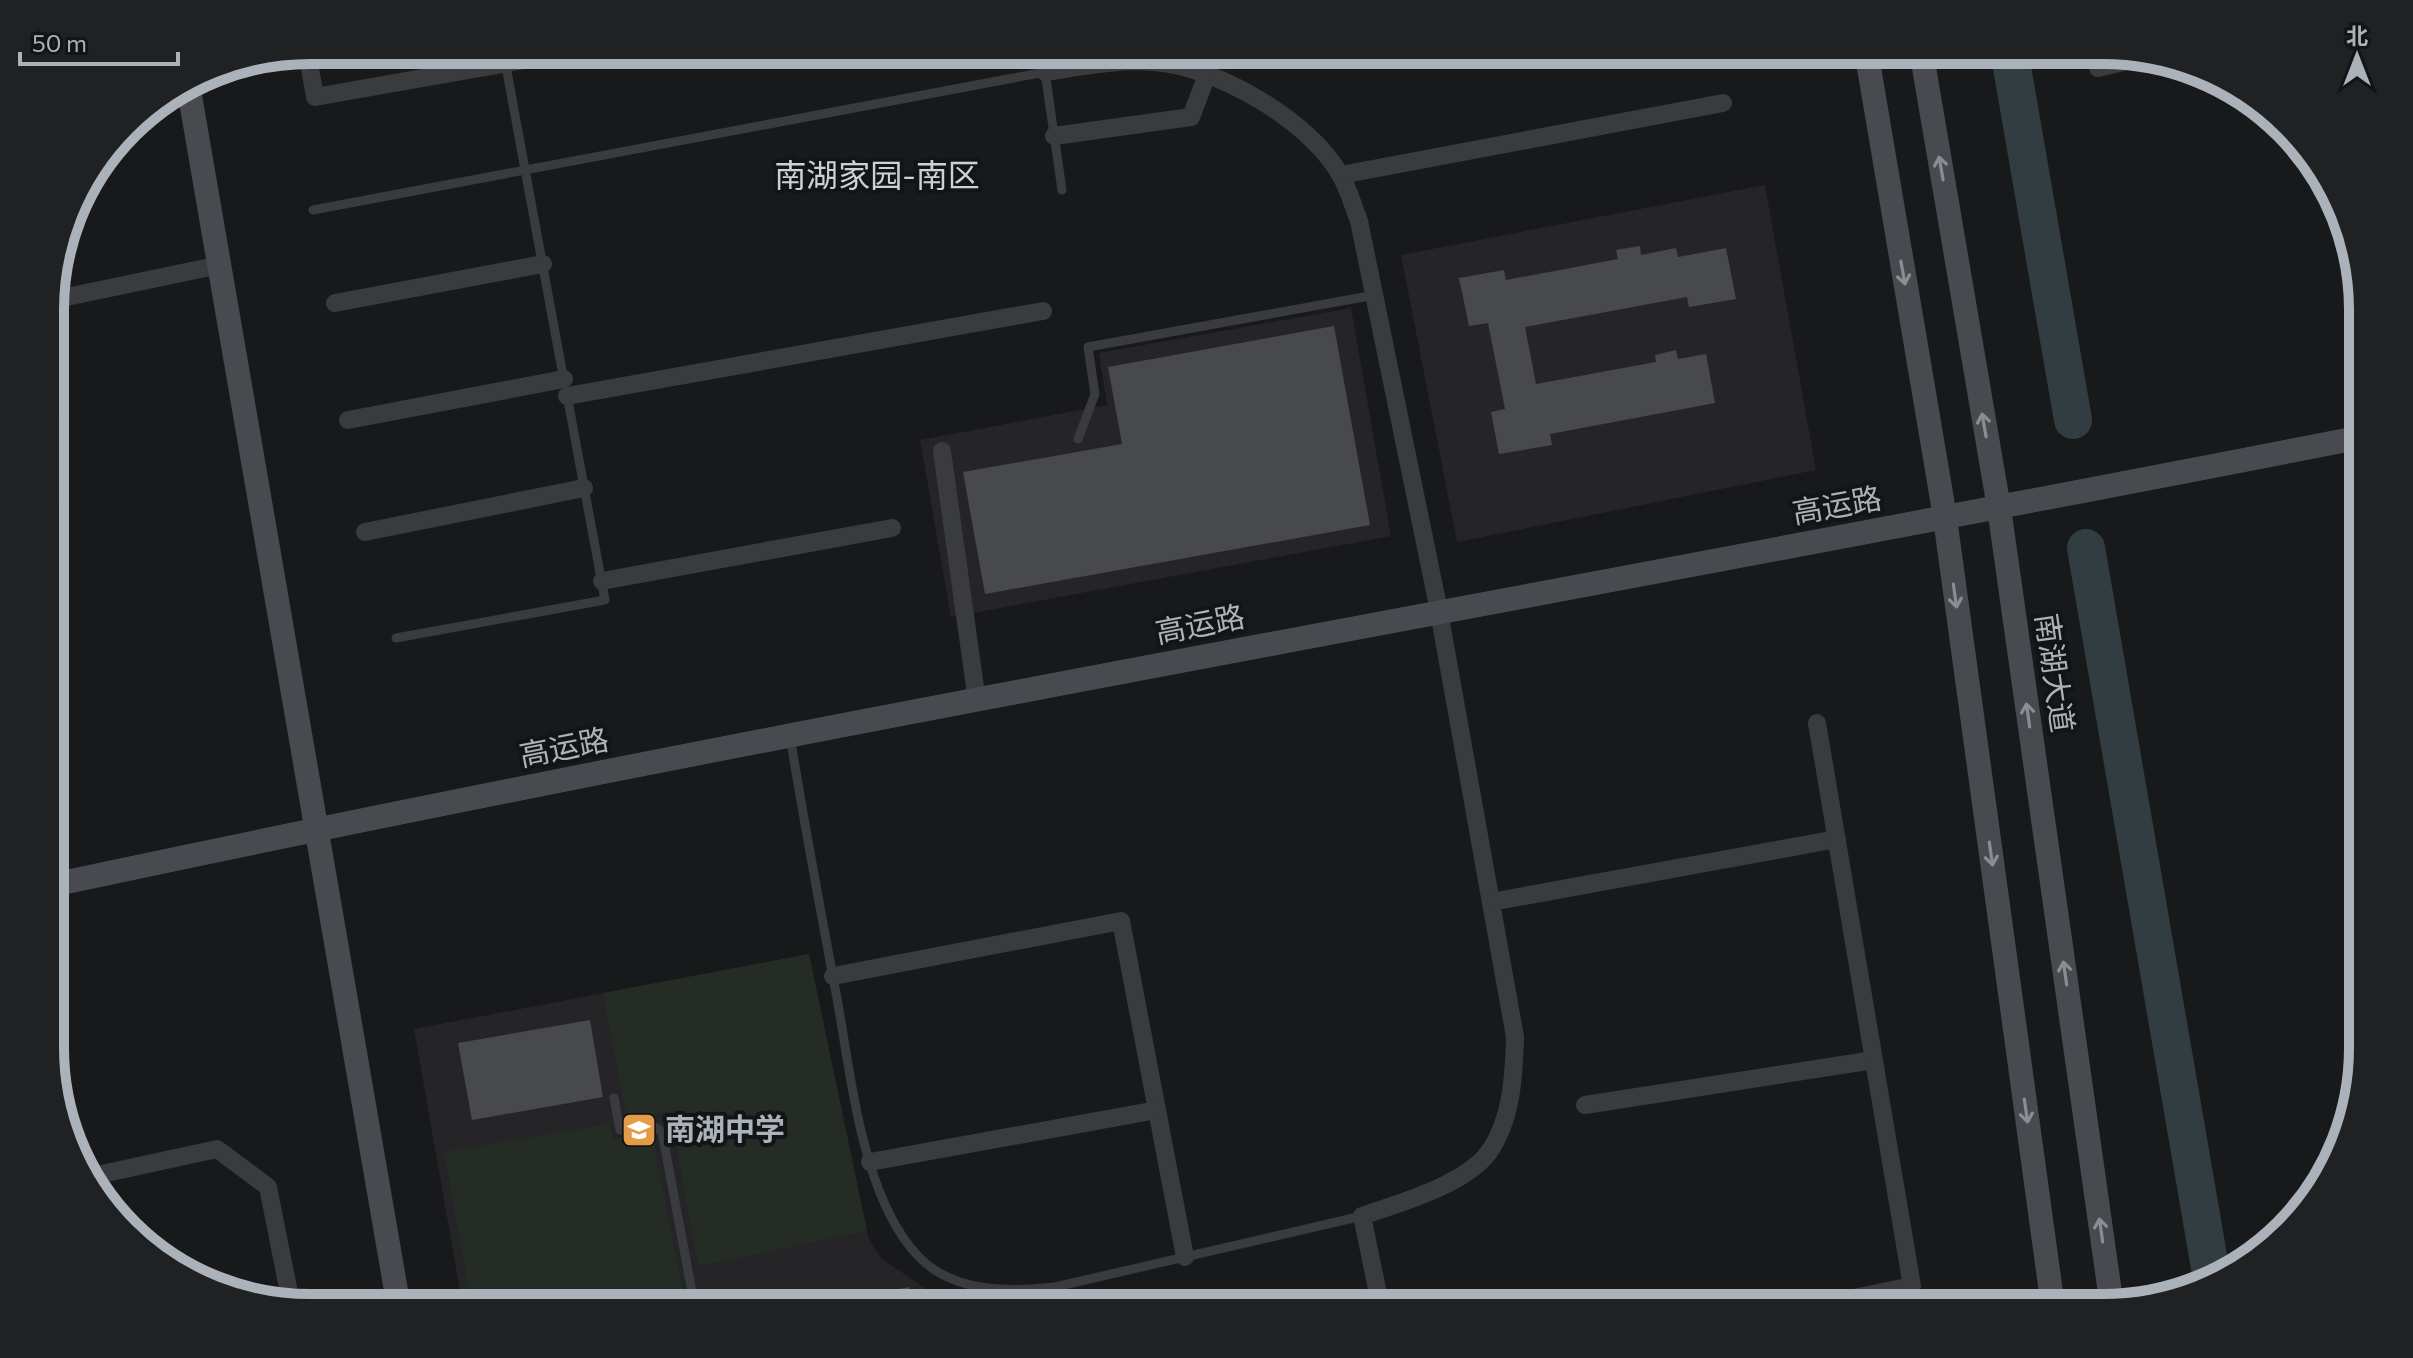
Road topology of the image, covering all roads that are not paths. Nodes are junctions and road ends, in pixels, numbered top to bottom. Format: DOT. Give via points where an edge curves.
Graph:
graph roads {
  1 [pos="309,64"];
  2 [pos="471,64"];
  3 [pos="505,64"];
  4 [pos="1044,64"];
  5 [pos="1103,64"];
  6 [pos="1164,64"];
  7 [pos="1868,64"];
  8 [pos="1923,64"];
  9 [pos="2112,65"];
  10 [pos="2098,68"];
  11 [pos="1045,72"];
  12 [pos="1207,75"];
  13 [pos="190,96"];
  14 [pos="177,103"];
  15 [pos="1723,103"];
  16 [pos="1054,136"];
  17 [pos="525,170"];
  18 [pos="1341,175"];
  19 [pos="1062,190"];
  20 [pos="313,210"];
  21 [pos="543,264"];
  22 [pos="212,266"];
  23 [pos="1375,295"];
  24 [pos="65,297"];
  25 [pos="335,303"];
  26 [pos="1043,311"];
  27 [pos="566,387"];
  28 [pos="348,420"];
  29 [pos="2348,433"];
  30 [pos="1078,439"];
  31 [pos="2348,440"];
  32 [pos="942,451"];
  33 [pos="584,488"];
  34 [pos="1998,505"];
  35 [pos="1944,515"];
  36 [pos="892,528"];
  37 [pos="365,532"];
  38 [pos="602,581"];
  39 [pos="1438,609"];
  40 [pos="396,638"];
  41 [pos="976,694"];
  42 [pos="1817,723"];
  43 [pos="789,732"];
  44 [pos="309,825"];
  45 [pos="1837,839"];
  46 [pos="64,875"];
  47 [pos="64,882"];
  48 [pos="1491,902"];
  49 [pos="833,976"];
  50 [pos="1874,1060"];
  51 [pos="614,1098"];
  52 [pos="1585,1105"];
  53 [pos="1157,1110"];
  54 [pos="870,1162"];
  55 [pos="99,1175"];
  56 [pos="1362,1216"];
  57 [pos="1185,1257"];
  58 [pos="289,1293"];
  59 [pos="1378,1293"];
  60 [pos="1877,1293"];
  61 [pos="2051,1293"];
  62 [pos="2110,1293"];
  63 [pos="387,1294"];
  64 [pos="396,1294"];
  65 [pos="692,1294"];
  1 -- 2 [label="street" via="315,97"];
  3 -- 17 [label="lane"];
  4 -- 11 [label="street"];
  5 -- 11 [label="street"];
  6 -- 12 [label="street"];
  7 -- 35 [label="main road, one-way"];
  34 -- 8 [label="main road, 南湖大道, one-way"];
  9 -- 10 [label="street"];
  11 -- 16 [label="lane"];
  11 -- 17 [label="lane"];
  12 -- 16 [label="street" via="1191,117"];
  12 -- 18 [label="street" via="1262,100 1285,117 1308,135"];
  13 -- 22 [label="main road"];
  14 -- 22 [label="main road"];
  15 -- 18 [label="street"];
  16 -- 19 [label="lane"];
  17 -- 20 [label="lane"];
  17 -- 21 [label="lane"];
  18 -- 23 [label="street" via="1359,221"];
  21 -- 25 [label="street"];
  21 -- 27 [label="lane"];
  22 -- 24 [label="street"];
  22 -- 44 [label="main road"];
  23 -- 30 [label="lane" via="1088,347 1095,394"];
  23 -- 39 [label="street"];
  26 -- 27 [label="street"];
  27 -- 28 [label="street"];
  27 -- 33 [label="lane"];
  29 -- 34 [label="main road, 高运路"];
  31 -- 34 [label="main road, 高运路"];
  32 -- 41 [label="street"];
  33 -- 37 [label="street"];
  33 -- 38 [label="lane"];
  34 -- 35 [label="main road, 高运路"];
  62 -- 34 [label="main road, 南湖大道, one-way"];
  35 -- 39 [label="main road, 高运路"];
  35 -- 61 [label="main road, one-way"];
  36 -- 38 [label="street"];
  38 -- 40 [label="lane" via="605,600"];
  39 -- 41 [label="main road, 高运路"];
  39 -- 43 [label="main road, 高运路"];
  39 -- 48 [label="street"];
  41 -- 43 [label="main road, 高运路"];
  42 -- 45 [label="street"];
  43 -- 44 [label="main road, 高运路"];
  43 -- 49 [label="lane"];
  44 -- 46 [label="main road, 高运路"];
  44 -- 47 [label="main road, 高运路"];
  44 -- 63 [label="main road"];
  44 -- 64 [label="main road"];
  45 -- 48 [label="street"];
  45 -- 50 [label="street"];
  48 -- 56 [label="street" via="1515,1037 1505,1117 1488,1152 1459,1177"];
  49 -- 53 [label="street" via="1121,921"];
  49 -- 54 [label="lane"];
  50 -- 52 [label="street"];
  50 -- 60 [label="street" via="1912,1286"];
  51 -- 65 [label="lane" via="620,1130 651,1124 662,1132"];
  53 -- 54 [label="street"];
  53 -- 57 [label="street"];
  54 -- 57 [label="lane" via="896,1227 919,1258 947,1276 982,1288 1055,1287"];
  55 -- 58 [label="street" via="217,1149 268,1187"];
  56 -- 57 [label="lane"];
  56 -- 59 [label="street"];
}
